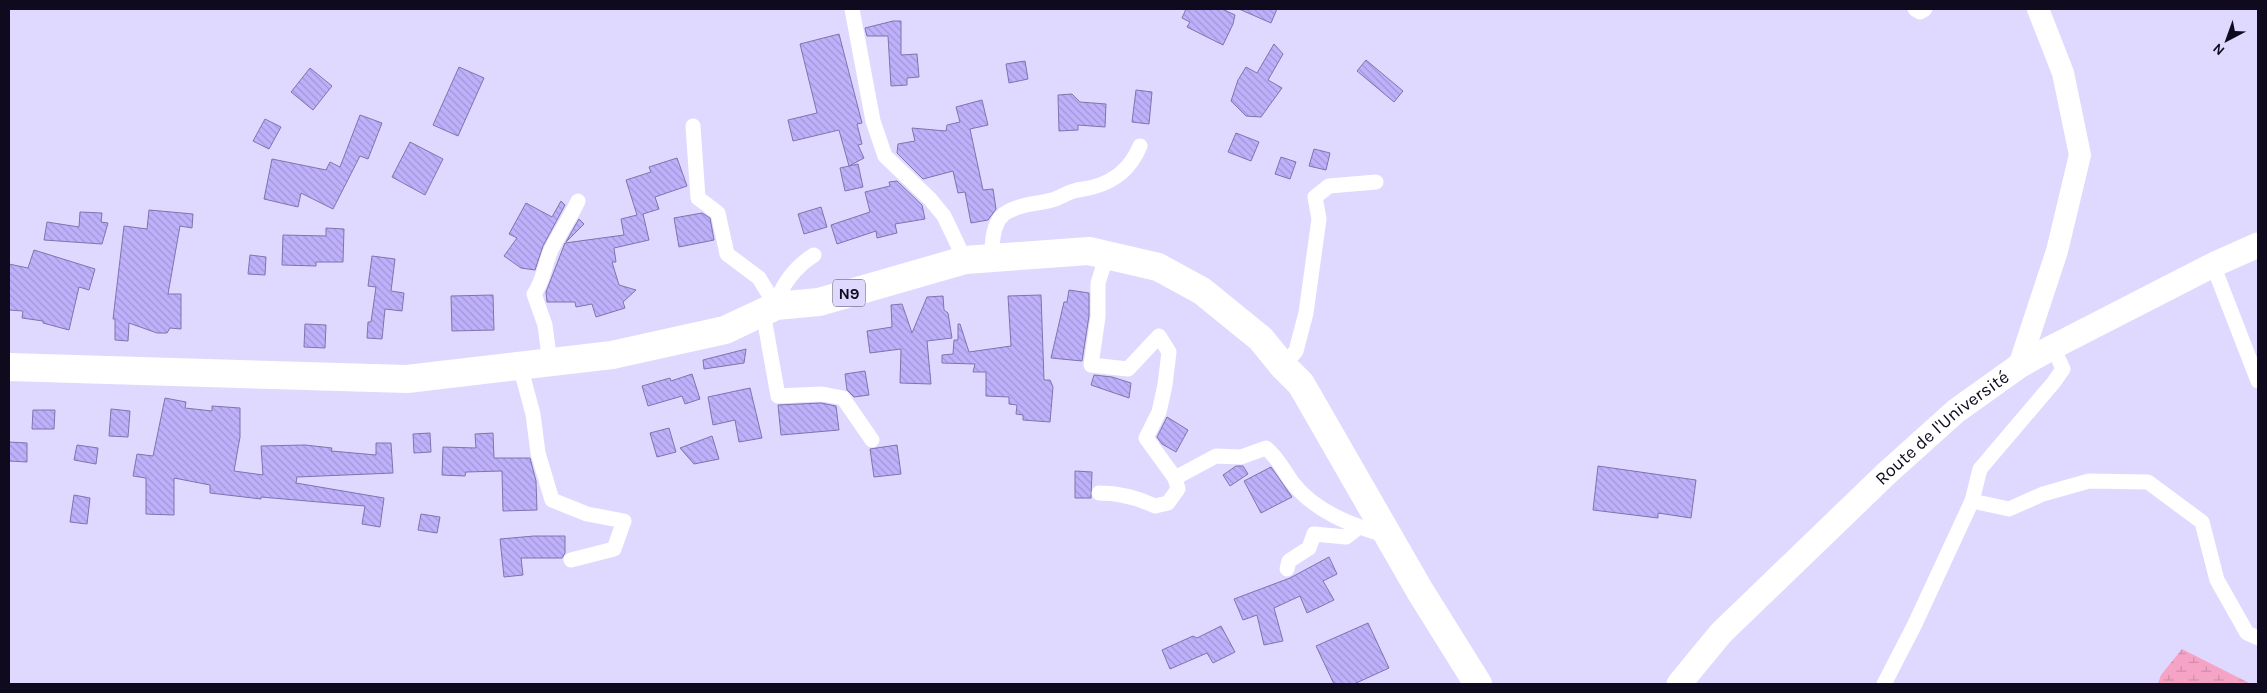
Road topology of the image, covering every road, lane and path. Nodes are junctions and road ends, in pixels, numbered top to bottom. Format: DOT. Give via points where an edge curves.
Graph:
graph roads {
  1 [pos="852,9"];
  2 [pos="1915,9"];
  3 [pos="1925,9"];
  4 [pos="2038,10"];
  5 [pos="693,126"];
  6 [pos="1140,146"];
  7 [pos="1376,182"];
  8 [pos="578,201"];
  9 [pos="2258,245"];
  10 [pos="814,255"];
  11 [pos="1107,255"];
  12 [pos="992,258"];
  13 [pos="965,260"];
  14 [pos="2213,265"];
  15 [pos="769,309"];
  16 [pos="2053,347"];
  17 [pos="550,363"];
  18 [pos="520,366"];
  19 [pos="1283,366"];
  20 [pos="2019,366"];
  21 [pos="9,368"];
  22 [pos="2258,381"];
  23 [pos="872,440"];
  24 [pos="1175,478"];
  25 [pos="1099,493"];
  26 [pos="1972,501"];
  27 [pos="1359,527"];
  28 [pos="1388,536"];
  29 [pos="571,560"];
  30 [pos="1287,569"];
  31 [pos="2258,638"];
  32 [pos="1478,684"];
  33 [pos="1678,684"];
  34 [pos="1884,684"];
  1 -- 13 [label="street" via="873,121 885,156 944,216"];
  2 -- 3 [label="street" via="1920,12"];
  4 -- 20 [label="main road" via="2063,73 2080,156 2057,251"];
  5 -- 15 [label="street" via="698,198 718,213 727,254 759,278"];
  6 -- 12 [label="street" via="1134,160 1120,176 1107,183 1003,215 992,238"];
  7 -- 19 [label="street" via="1329,186 1315,197 1319,220 1306,313 1296,351"];
  8 -- 17 [label="street" via="552,249 542,282 534,294 546,325"];
  9 -- 14 [label="main road, Route de l'Université"];
  10 -- 15 [label="street" via="785,284"];
  11 -- 12 [label="highway, N9" via="1090,251"];
  11 -- 19 [label="highway, N9" via="1158,267 1202,291 1261,339"];
  11 -- 24 [label="street" via="1098,283 1098,317 1091,365 1128,369 1159,336 1169,352 1165,385 1160,412 1146,438"];
  12 -- 13 [label="highway, N9"];
  13 -- 15 [label="highway, N9" via="819,302"];
  14 -- 16 [label="main road, Route de l'Université"];
  14 -- 22 [label="street"];
  15 -- 17 [label="highway, N9" via="725,330 612,355"];
  15 -- 23 [label="street" via="778,396 822,394 843,398"];
  16 -- 20 [label="main road, Route de l'Université"];
  16 -- 26 [label="street" via="2063,369 1980,469"];
  17 -- 18 [label="highway, N9"];
  18 -- 21 [label="highway, N9" via="407,379"];
  18 -- 29 [label="street" via="533,414 538,453 552,500 587,514 624,522 614,549"];
  19 -- 28 [label="highway, N9" via="1301,384"];
  20 -- 33 [label="main road, Route de l'Université" via="1956,411 1887,473 1721,633"];
  24 -- 25 [label="street" via="1178,489 1168,503 1155,506 1120,493"];
  24 -- 27 [label="street" via="1216,456 1241,457 1266,448 1277,456 1293,483 1318,505 1348,524"];
  26 -- 31 [label="street" via="2009,509 2043,494 2089,481 2148,482 2202,522 2217,580 2248,633"];
  26 -- 34 [label="street"];
  27 -- 28 [label="street"];
  27 -- 30 [label="street" via="1346,537 1314,534 1309,548 1289,561"];
  28 -- 32 [label="highway, N9"];
}
